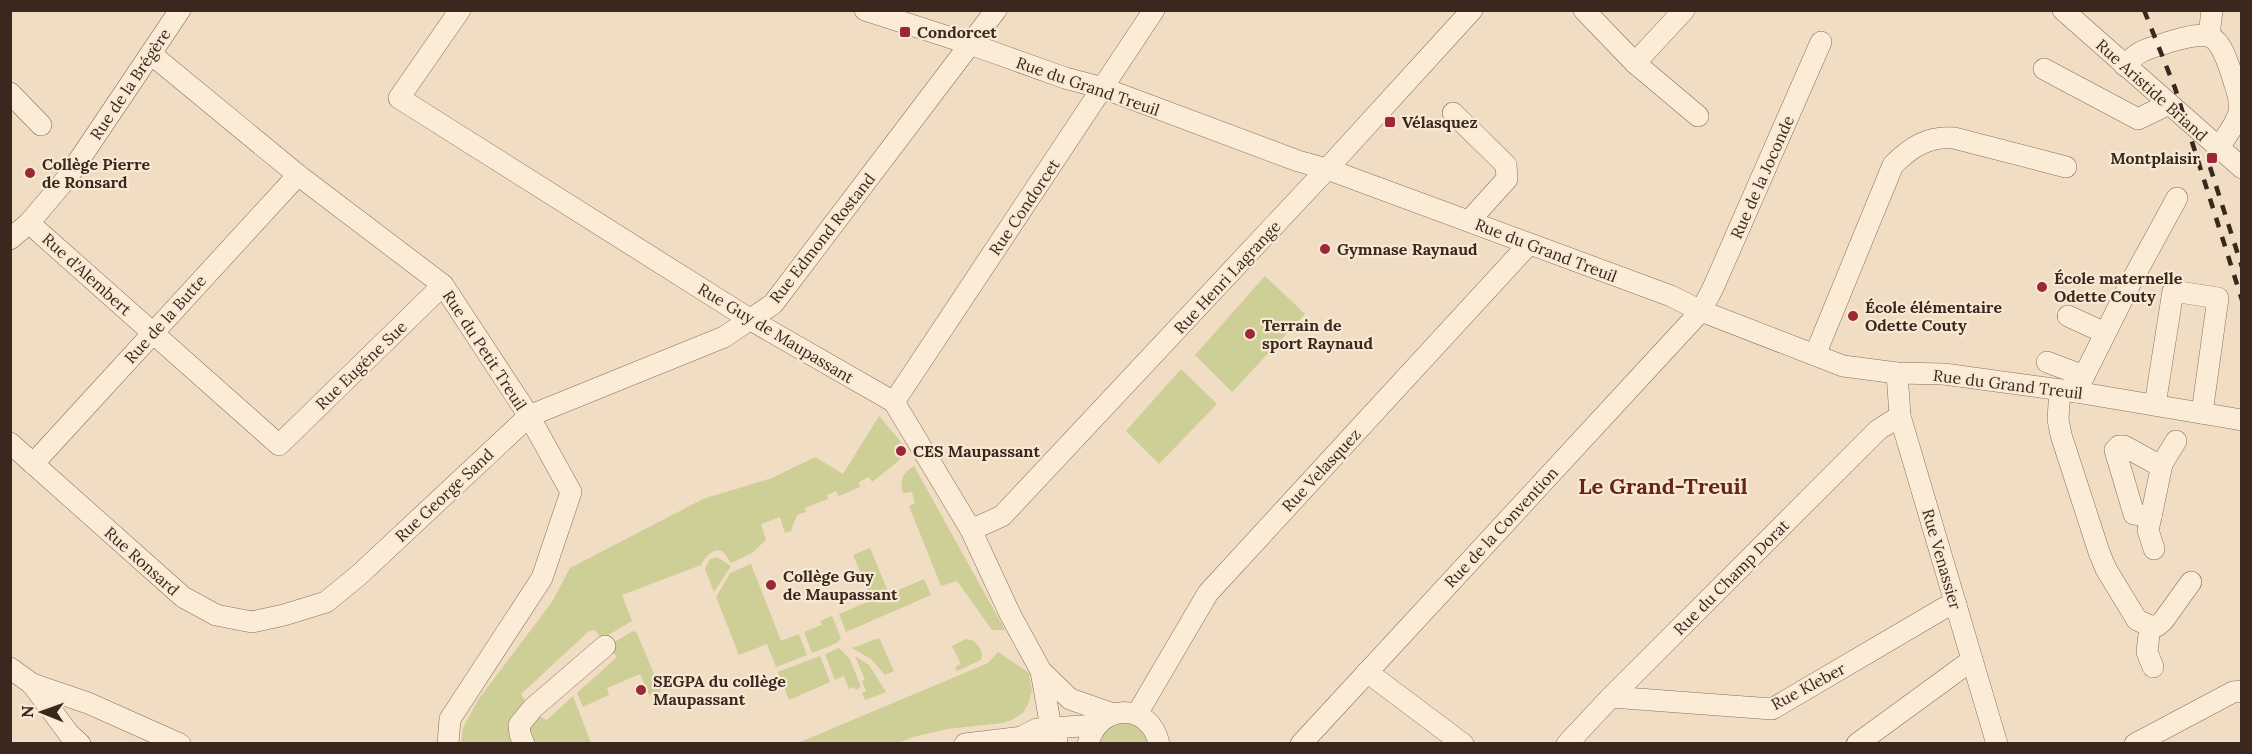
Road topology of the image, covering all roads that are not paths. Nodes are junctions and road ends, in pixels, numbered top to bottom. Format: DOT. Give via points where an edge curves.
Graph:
graph roads {
  1 [pos="180,10"];
  2 [pos="460,10"];
  3 [pos="865,10"];
  4 [pos="1154,10"];
  5 [pos="1473,10"];
  6 [pos="1584,10"];
  7 [pos="1684,10"];
  8 [pos="2063,10"];
  9 [pos="2212,10"];
  10 [pos="992,13"];
  11 [pos="2209,36"];
  12 [pos="1821,42"];
  13 [pos="970,44"];
  14 [pos="151,54"];
  15 [pos="1635,63"];
  16 [pos="2125,66"];
  17 [pos="2044,69"];
  18 [pos="1103,88"];
  19 [pos="10,93"];
  20 [pos="2169,104"];
  21 [pos="1453,113"];
  22 [pos="1698,116"];
  23 [pos="41,125"];
  24 [pos="2219,148"];
  25 [pos="2066,167"];
  26 [pos="2241,168"];
  27 [pos="1327,170"];
  28 [pos="298,175"];
  29 [pos="2177,198"];
  30 [pos="1469,221"];
  31 [pos="29,223"];
  32 [pos="10,239"];
  33 [pos="1528,244"];
  34 [pos="443,285"];
  35 [pos="1701,310"];
  36 [pos="2068,316"];
  37 [pos="751,320"];
  38 [pos="153,333"];
  39 [pos="2105,333"];
  40 [pos="1815,355"];
  41 [pos="2047,362"];
  42 [pos="1897,373"];
  43 [pos="2073,386"];
  44 [pos="894,402"];
  45 [pos="2155,405"];
  46 [pos="2202,413"];
  47 [pos="529,416"];
  48 [pos="1900,416"];
  49 [pos="2241,420"];
  50 [pos="2176,441"];
  51 [pos="10,443"];
  52 [pos="279,445"];
  53 [pos="33,464"];
  54 [pos="2162,464"];
  55 [pos="2151,518"];
  56 [pos="971,530"];
  57 [pos="2154,549"];
  58 [pos="359,575"];
  59 [pos="2191,582"];
  60 [pos="1956,605"];
  61 [pos="2150,626"];
  62 [pos="605,646"];
  63 [pos="1972,660"];
  64 [pos="2153,667"];
  65 [pos="10,668"];
  66 [pos="1041,671"];
  67 [pos="1367,672"];
  68 [pos="32,684"];
  69 [pos="2241,691"];
  70 [pos="1611,697"];
  71 [pos="88,703"];
  72 [pos="1137,714"];
  73 [pos="1099,727"];
  74 [pos="1022,737"];
  75 [pos="1054,738"];
  76 [pos="154,739"];
  77 [pos="72,740"];
  78 [pos="180,744"];
  79 [pos="448,744"];
  80 [pos="524,744"];
  81 [pos="965,744"];
  82 [pos="1160,744"];
  83 [pos="1301,744"];
  84 [pos="1463,744"];
  85 [pos="1567,744"];
  86 [pos="1857,744"];
  87 [pos="1997,744"];
  88 [pos="2135,744"];
  1 -- 14 [label="street, Rue de la Brégère"];
  2 -- 37 [label="street, Rue Guy de Maupassant" via="399,98"];
  3 -- 13 [label="street, Rue du Grand Treuil"];
  4 -- 18 [label="street, Rue Condorcet"];
  5 -- 27 [label="street, Rue Henri Lagrange"];
  6 -- 15 [label="street"];
  7 -- 15 [label="street"];
  8 -- 16 [label="street, Rue Aristide Briand"];
  9 -- 11 [label="street"];
  10 -- 13 [label="street, Rue Edmond Rostand"];
  11 -- 16 [label="street" via="2192,35 2136,53"];
  11 -- 24 [label="street" via="2224,49 2239,98 2235,124"];
  12 -- 35 [label="street, Rue de la Joconde"];
  13 -- 18 [label="street, Rue du Grand Treuil"];
  13 -- 37 [label="street, Rue Edmond Rostand" via="773,304"];
  14 -- 28 [label="street, Rue du Petit Treuil"];
  14 -- 31 [label="street, Rue de la Brégère" via="67,178"];
  15 -- 22 [label="street"];
  16 -- 20 [label="street, Rue Aristide Briand"];
  17 -- 20 [label="street" via="2138,119"];
  18 -- 27 [label="street, Rue du Grand Treuil"];
  18 -- 44 [label="street, Rue Condorcet"];
  19 -- 23 [label="street"];
  20 -- 24 [label="street, Rue Aristide Briand"];
  21 -- 30 [label="street" via="1506,165 1507,179"];
  24 -- 26 [label="street, Rue Aristide Briand"];
  25 -- 40 [label="street" via="1954,138 1941,137 1910,148 1893,165"];
  27 -- 30 [label="street, Rue du Grand Treuil"];
  27 -- 56 [label="street, Rue Henri Lagrange" via="1002,516"];
  28 -- 34 [label="street, Rue du Petit Treuil"];
  28 -- 38 [label="street, Rue de la Butte"];
  29 -- 39 [label="street"];
  30 -- 33 [label="street, Rue du Grand Treuil"];
  31 -- 32 [label="street, Rue de la Brégère"];
  31 -- 38 [label="street, Rue d'Alembert"];
  33 -- 35 [label="street, Rue du Grand Treuil"];
  33 -- 72 [label="street, Rue Velasquez" via="1208,593"];
  34 -- 47 [label="street, Rue du Petit Treuil"];
  34 -- 52 [label="street, Rue Eugéne Sue"];
  35 -- 40 [label="street, Rue du Grand Treuil"];
  35 -- 67 [label="street, Rue de la Convention"];
  36 -- 39 [label="street"];
  37 -- 44 [label="street, Rue Guy de Maupassant"];
  37 -- 47 [label="street, Rue Edmond Rostand" via="724,337"];
  38 -- 52 [label="street, Rue d'Alembert"];
  38 -- 53 [label="street, Rue de la Butte"];
  39 -- 43 [label="street"];
  40 -- 42 [label="street, Rue du Grand Treuil" via="1843,366"];
  41 -- 43 [label="street"];
  42 -- 43 [label="street, Rue du Grand Treuil"];
  42 -- 48 [label="street, Rue Venassier"];
  43 -- 45 [label="street, Rue du Grand Treuil"];
  43 -- 61 [label="street" via="2058,419 2061,435 2106,569 2137,620"];
  44 -- 56 [label="street, Rue Guy de Maupassant"];
  45 -- 46 [label="street, Rue du Grand Treuil"];
  45 -- 46 [label="street" via="2173,291 2218,298"];
  46 -- 49 [label="street, Rue du Grand Treuil"];
  47 -- 58 [label="street, Rue George Sand"];
  47 -- 79 [label="street, Rue du Petit Treuil" via="571,492 542,578 450,718"];
  48 -- 60 [label="street, Rue Venassier"];
  48 -- 70 [label="street, Rue du Champ Dorat" via="1878,430"];
  50 -- 54 [label="street"];
  51 -- 53 [label="street, Rue Ronsard"];
  53 -- 58 [label="street, Rue Ronsard" via="183,597 216,615 252,622 284,615 326,602"];
  54 -- 55 [label="street"];
  54 -- 55 [label="street" via="2124,446 2115,450 2134,514"];
  55 -- 57 [label="street" via="2148,530"];
  56 -- 66 [label="street, Rue Guy de Maupassant"];
  59 -- 61 [label="street" via="2163,621"];
  60 -- 63 [label="street, Rue Venassier"];
  60 -- 70 [label="street, Rue Kleber" via="1944,608 1772,709"];
  61 -- 64 [label="street" via="2147,652"];
  62 -- 80 [label="street" via="519,725"];
  63 -- 86 [label="street"];
  63 -- 87 [label="street, Rue Venassier"];
  65 -- 68 [label="street"];
  66 -- 73 [label="street, Rue Guy de Maupassant"];
  66 -- 74 [label="street" via="1037,706"];
  66 -- 75 [label="street, Rue Guy de Maupassant"];
  67 -- 83 [label="street, Rue de la Convention"];
  67 -- 84 [label="street"];
  68 -- 71 [label="street"];
  68 -- 77 [label="street"];
  69 -- 88 [label="street"];
  70 -- 85 [label="street, Rue du Champ Dorat"];
  71 -- 76 [label="street"];
  71 -- 77 [label="street" via="77,717"];
  72 -- 73 [label="street" via="1125,712"];
  72 -- 82 [label="street" via="1153,727"];
  73 -- 75 [label="street"];
  74 -- 75 [label="street" via="1037,729"];
  74 -- 81 [label="street"];
  76 -- 78 [label="street"];
}
